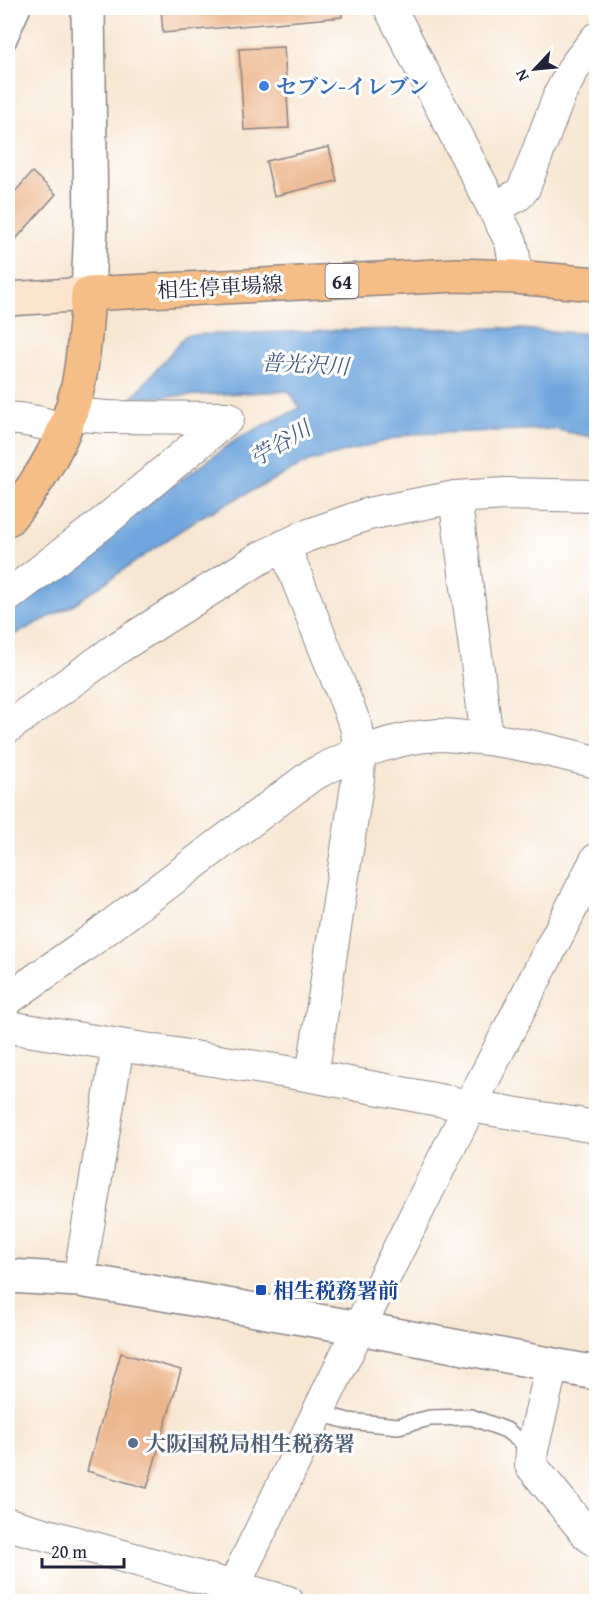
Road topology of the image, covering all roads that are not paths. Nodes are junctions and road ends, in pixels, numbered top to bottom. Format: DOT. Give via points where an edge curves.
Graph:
graph roads {
  1 [pos="23,8"];
  2 [pos="88,8"];
  3 [pos="390,8"];
  4 [pos="597,39"];
  5 [pos="8,42"];
  6 [pos="494,209"];
  7 [pos="514,277"];
  8 [pos="597,284"];
  9 [pos="88,294"];
  10 [pos="8,299"];
  11 [pos="8,418"];
  12 [pos="67,422"];
  13 [pos="597,496"];
  14 [pos="455,497"];
  15 [pos="8,519"];
  16 [pos="284,546"];
  17 [pos="8,596"];
  18 [pos="8,727"];
  19 [pos="487,738"];
  20 [pos="359,754"];
  21 [pos="597,762"];
  22 [pos="597,860"];
  23 [pos="8,999"];
  24 [pos="8,1027"];
  25 [pos="118,1045"];
  26 [pos="312,1077"];
  27 [pos="470,1106"];
  28 [pos="597,1127"];
  29 [pos="8,1276"];
  30 [pos="79,1280"];
  31 [pos="359,1328"];
  32 [pos="552,1365"];
  33 [pos="597,1373"];
  34 [pos="319,1413"];
  35 [pos="532,1450"];
  36 [pos="8,1524"];
  37 [pos="597,1541"];
  38 [pos="236,1588"];
  39 [pos="288,1602"];
  1 -- 5 [label="lane"];
  2 -- 9 [label="street"];
  3 -- 6 [label="street"];
  4 -- 6 [label="street" via="575,66 560,94 524,188"];
  6 -- 7 [label="street" via="511,242"];
  7 -- 8 [label="main road, 相生停車場線 / 64"];
  7 -- 9 [label="main road, 相生停車場線 / 64" via="456,275"];
  9 -- 10 [label="main road"];
  9 -- 12 [label="main road" via="83,354"];
  11 -- 12 [label="street" via="50,425"];
  12 -- 15 [label="main road" via="54,453 25,500"];
  12 -- 17 [label="street" via="107,417 228,418"];
  13 -- 14 [label="street"];
  14 -- 16 [label="street" via="368,514"];
  14 -- 19 [label="street"];
  16 -- 18 [label="street" via="119,647"];
  16 -- 20 [label="street" via="357,729"];
  19 -- 20 [label="street" via="439,735 402,740"];
  19 -- 21 [label="street"];
  20 -- 23 [label="street" via="312,775"];
  20 -- 26 [label="street"];
  22 -- 27 [label="street"];
  24 -- 25 [label="street"];
  25 -- 26 [label="street"];
  25 -- 30 [label="street"];
  26 -- 27 [label="street"];
  27 -- 28 [label="street"];
  27 -- 31 [label="street"];
  29 -- 30 [label="street"];
  30 -- 31 [label="street"];
  31 -- 32 [label="street"];
  31 -- 34 [label="street"];
  32 -- 33 [label="street"];
  32 -- 35 [label="street"];
  34 -- 35 [label="lane" via="398,1426 430,1418 471,1417 506,1430"];
  34 -- 38 [label="street"];
  35 -- 37 [label="street" via="531,1465"];
  36 -- 38 [label="street"];
  38 -- 39 [label="street"];
}
